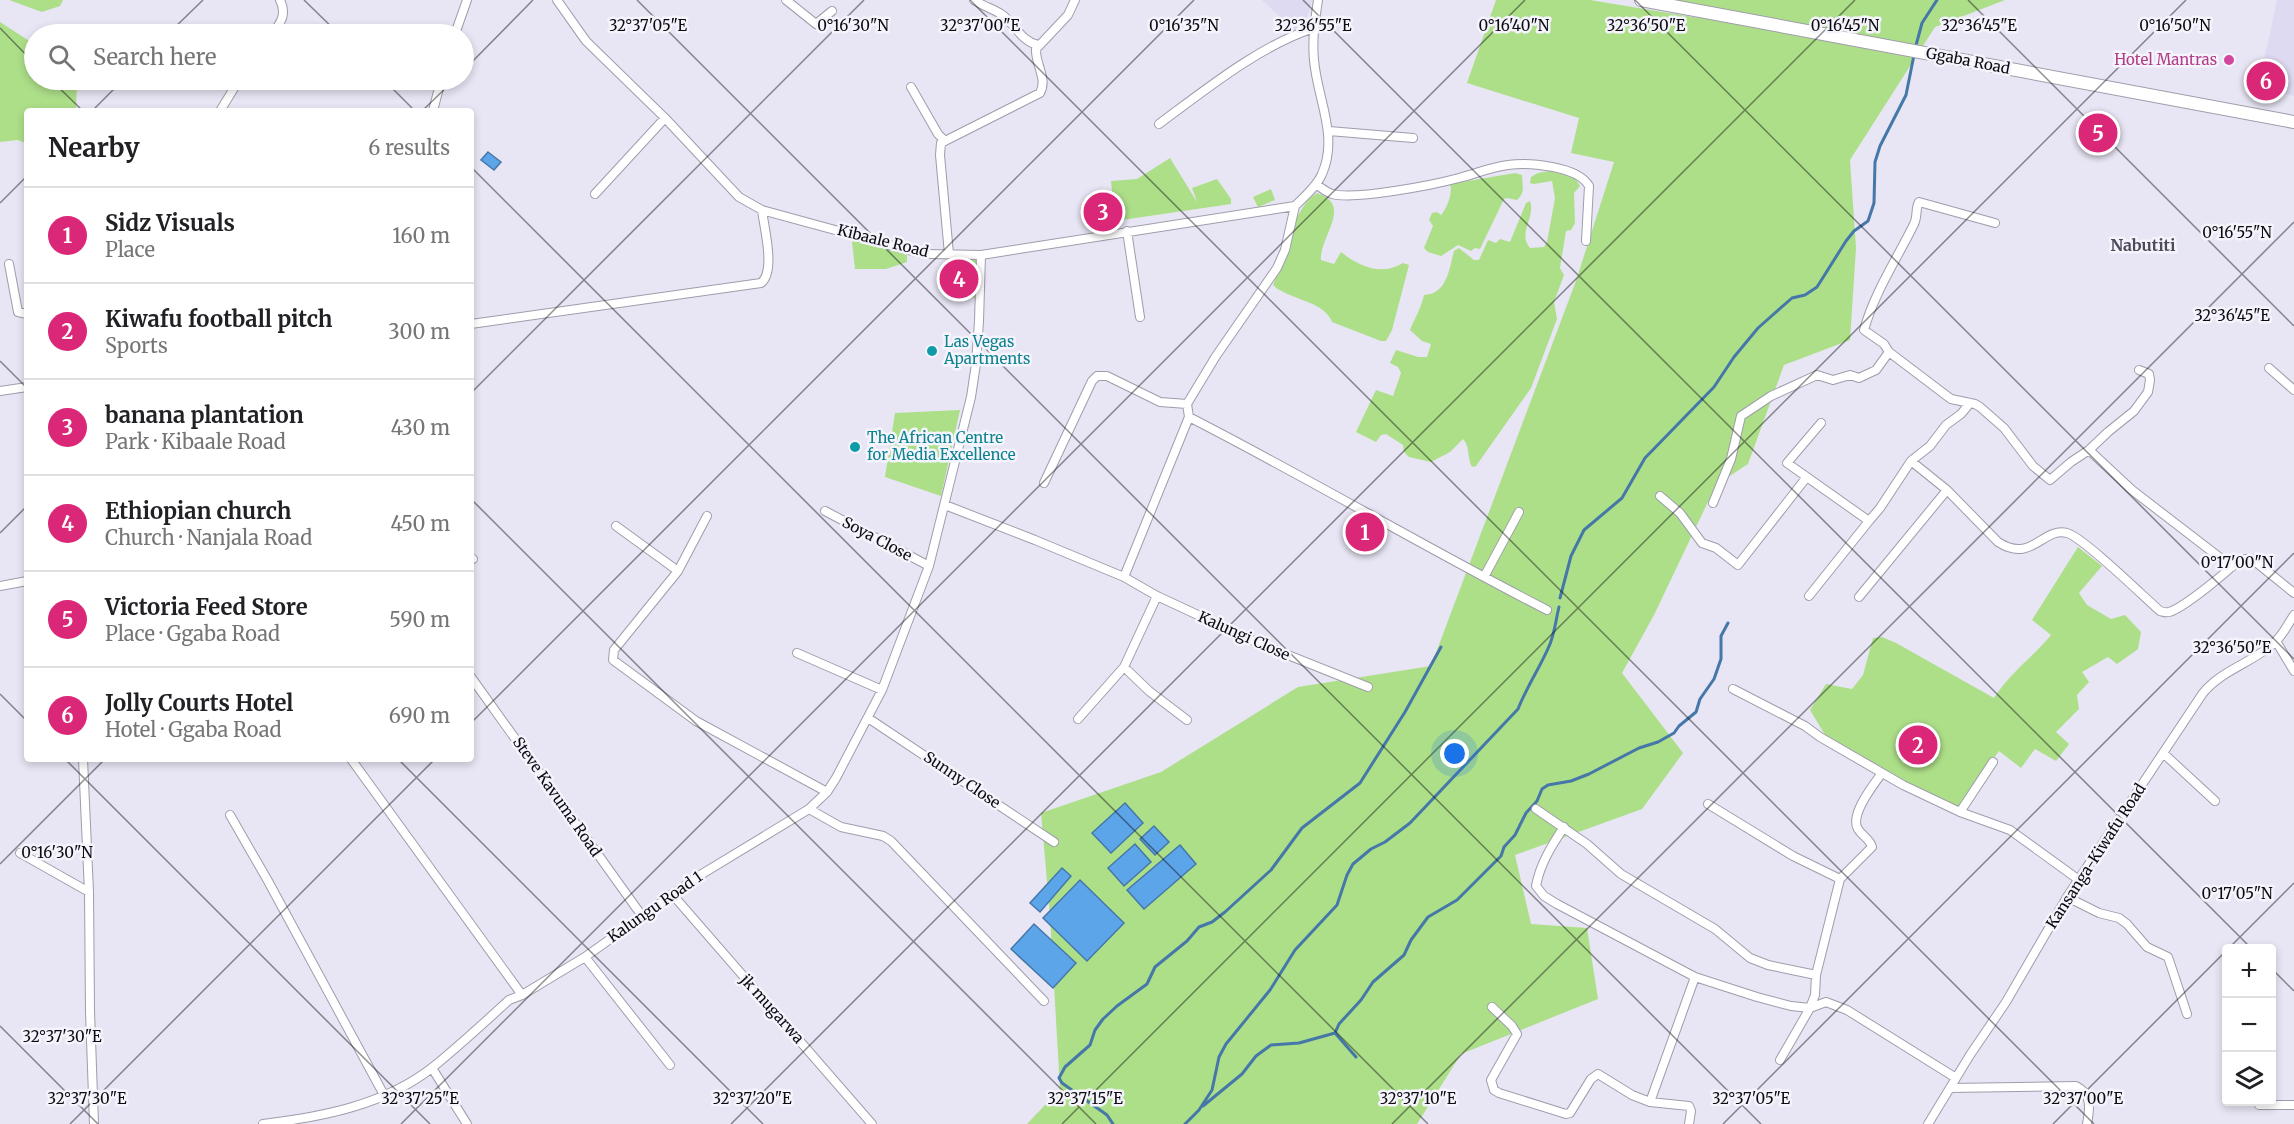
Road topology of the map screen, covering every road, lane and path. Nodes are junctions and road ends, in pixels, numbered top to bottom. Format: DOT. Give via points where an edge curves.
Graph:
graph roads {
  1 [pos="280,0"];
  2 [pos="467,0"];
  3 [pos="557,0"];
  4 [pos="786,0"];
  5 [pos="974,0"];
  6 [pos="1075,0"];
  7 [pos="1318,0"];
  8 [pos="1641,0"];
  9 [pos="832,10"];
  10 [pos="280,24"];
  11 [pos="459,24"];
  12 [pos="1314,28"];
  13 [pos="1038,45"];
  14 [pos="911,87"];
  15 [pos="232,90"];
  16 [pos="439,90"];
  17 [pos="222,108"];
  18 [pos="435,108"];
  19 [pos="665,118"];
  20 [pos="2294,122"];
  21 [pos="1159,124"];
  22 [pos="1329,131"];
  23 [pos="1413,138"];
  24 [pos="945,141"];
  25 [pos="1316,184"];
  26 [pos="595,194"];
  27 [pos="1295,206"];
  28 [pos="762,210"];
  29 [pos="1995,223"];
  30 [pos="1127,231"];
  31 [pos="1586,241"];
  32 [pos="949,255"];
  33 [pos="981,255"];
  34 [pos="9,264"];
  35 [pos="24,313"];
  36 [pos="1140,317"];
  37 [pos="474,324"];
  38 [pos="1889,352"];
  39 [pos="2269,368"];
  40 [pos="2139,370"];
  41 [pos="24,387"];
  42 [pos="2294,390"];
  43 [pos="0,391"];
  44 [pos="1970,403"];
  45 [pos="1187,404"];
  46 [pos="1189,417"];
  47 [pos="1821,423"];
  48 [pos="2089,450"];
  49 [pos="1911,461"];
  50 [pos="1806,478"];
  51 [pos="1044,483"];
  52 [pos="1947,490"];
  53 [pos="1660,496"];
  54 [pos="1713,503"];
  55 [pos="945,505"];
  56 [pos="825,511"];
  57 [pos="1519,512"];
  58 [pos="707,516"];
  59 [pos="1869,521"];
  60 [pos="616,526"];
  61 [pos="929,566"];
  62 [pos="2232,567"];
  63 [pos="678,571"];
  64 [pos="1124,577"];
  65 [pos="1484,577"];
  66 [pos="24,582"];
  67 [pos="0,586"];
  68 [pos="2294,593"];
  69 [pos="1809,596"];
  70 [pos="1157,597"];
  71 [pos="1859,597"];
  72 [pos="1547,610"];
  73 [pos="2294,615"];
  74 [pos="2276,641"];
  75 [pos="797,653"];
  76 [pos="1124,667"];
  77 [pos="2294,670"];
  78 [pos="474,681"];
  79 [pos="1368,687"];
  80 [pos="1733,689"];
  81 [pos="882,690"];
  82 [pos="868,718"];
  83 [pos="1078,719"];
  84 [pos="1186,720"];
  85 [pos="2163,753"];
  86 [pos="82,762"];
  87 [pos="353,762"];
  88 [pos="1993,762"];
  89 [pos="1882,773"];
  90 [pos="827,792"];
  91 [pos="2215,801"];
  92 [pos="1708,804"];
  93 [pos="809,809"];
  94 [pos="1536,809"];
  95 [pos="1960,813"];
  96 [pos="230,815"];
  97 [pos="1564,827"];
  98 [pos="1054,842"];
  99 [pos="20,853"];
  100 [pos="1840,879"];
  101 [pos="2079,880"];
  102 [pos="89,892"];
  103 [pos="672,894"];
  104 [pos="2067,897"];
  105 [pos="642,916"];
  106 [pos="585,957"];
  107 [pos="1816,975"];
  108 [pos="1695,977"];
  109 [pos="522,995"];
  110 [pos="1044,1001"];
  111 [pos="1492,1007"];
  112 [pos="1810,1008"];
  113 [pos="2187,1014"];
  114 [pos="1780,1060"];
  115 [pos="670,1065"];
  116 [pos="432,1068"];
  117 [pos="1956,1078"];
  118 [pos="1950,1088"];
  119 [pos="384,1095"];
  120 [pos="1650,1102"];
  121 [pos="2276,1105"];
  122 [pos="2294,1105"];
  123 [pos="304,1122"];
  124 [pos="94,1124"];
  125 [pos="263,1124"];
  126 [pos="467,1124"];
  127 [pos="872,1124"];
  128 [pos="1689,1124"];
  129 [pos="1928,1124"];
  130 [pos="2087,1124"];
  1 -- 10 [label="street" via="284,8"];
  2 -- 11 [label="street"];
  3 -- 19 [label="street, Kibaale Road" via="586,41"];
  4 -- 9 [label="street" via="816,24"];
  5 -- 13 [label="street" via="1001,14 1026,40"];
  6 -- 13 [label="street" via="1068,15"];
  7 -- 12 [label="street"];
  8 -- 20 [label="main road, Ggaba Road"];
  12 -- 21 [label="street" via="1261,54"];
  12 -- 22 [label="street" via="1314,61"];
  13 -- 24 [label="street" via="1036,56 1043,81 1040,93"];
  14 -- 24 [label="street"];
  15 -- 17 [label="street"];
  16 -- 18 [label="street"];
  19 -- 26 [label="street"];
  19 -- 28 [label="street, Kibaale Road" via="740,197"];
  22 -- 23 [label="street"];
  22 -- 25 [label="street" via="1325,164"];
  24 -- 32 [label="street" via="940,155"];
  25 -- 27 [label="street"];
  25 -- 31 [label="street" via="1331,194 1383,192 1509,165 1561,168 1586,180 1589,186"];
  27 -- 30 [label="street, Kibaale Road"];
  27 -- 45 [label="street" via="1277,268"];
  28 -- 32 [label="street, Kibaale Road" via="912,251"];
  28 -- 37 [label="street" via="769,265 768,276 761,283"];
  29 -- 38 [label="street" via="1919,202 1916,221 1884,279 1864,330"];
  30 -- 33 [label="street, Kibaale Road"];
  30 -- 36 [label="street"];
  32 -- 33 [label="street, Kibaale Road"];
  33 -- 55 [label="street, Kalungu Road 1" via="976,364"];
  34 -- 35 [label="street" via="18,312"];
  38 -- 44 [label="street" via="1951,399"];
  38 -- 54 [label="street" via="1876,370 1866,376 1833,380 1817,375 1771,396 1741,416 1731,459"];
  39 -- 42 [label="street"];
  40 -- 48 [label="street" via="2150,376 2148,392 2134,411"];
  41 -- 43 [label="street"];
  44 -- 48 [label="street" via="2004,428 2047,480 2053,480"];
  44 -- 49 [label="street"];
  45 -- 46 [label="street"];
  45 -- 51 [label="street" via="1160,402 1107,376 1097,376"];
  46 -- 64 [label="street"];
  46 -- 65 [label="street"];
  47 -- 50 [label="street" via="1787,463"];
  48 -- 62 [label="street" via="2132,490"];
  49 -- 52 [label="street"];
  49 -- 59 [label="street"];
  50 -- 53 [label="street" via="1738,565 1716,548 1702,543 1680,513"];
  50 -- 59 [label="street"];
  52 -- 62 [label="street" via="2008,549 2028,548 2060,533 2074,536 2165,613"];
  52 -- 71 [label="street"];
  55 -- 61 [label="street, Kalungu Road 1"];
  55 -- 64 [label="street, Kalungi Close"];
  56 -- 61 [label="street, Soya Close"];
  57 -- 65 [label="street"];
  58 -- 63 [label="street"];
  59 -- 69 [label="street"];
  60 -- 63 [label="street"];
  61 -- 81 [label="street, Kalungu Road 1"];
  62 -- 68 [label="street" via="2240,559 2252,559"];
  63 -- 90 [label="street" via="614,650 613,660 696,721"];
  64 -- 70 [label="street, Kalungi Close"];
  65 -- 72 [label="street"];
  66 -- 67 [label="street"];
  70 -- 76 [label="street"];
  70 -- 79 [label="street, Kalungi Close"];
  73 -- 74 [label="street, Kansanga-Kiwafu Road"];
  74 -- 77 [label="street"];
  74 -- 85 [label="street, Kansanga-Kiwafu Road" via="2211,683"];
  75 -- 81 [label="street"];
  76 -- 83 [label="street"];
  76 -- 84 [label="street"];
  78 -- 105 [label="street, Steve Kavuma Road"];
  80 -- 89 [label="street" via="1805,726"];
  81 -- 82 [label="street, Kalungu Road 1"];
  82 -- 90 [label="street, Kalungu Road 1"];
  82 -- 98 [label="street, Sunny Close"];
  85 -- 91 [label="street"];
  85 -- 101 [label="street, Kansanga-Kiwafu Road"];
  86 -- 102 [label="street"];
  87 -- 109 [label="street"];
  88 -- 95 [label="street"];
  89 -- 95 [label="street"];
  89 -- 100 [label="street" via="1856,818 1857,828 1872,847"];
  90 -- 93 [label="street, Kalungu Road 1"];
  92 -- 100 [label="street" via="1793,856"];
  93 -- 103 [label="street, Kalungu Road 1"];
  93 -- 110 [label="street" via="840,827 891,841"];
  94 -- 97 [label="street"];
  95 -- 101 [label="street" via="2010,830"];
  96 -- 119 [label="street"];
  97 -- 107 [label="street" via="1621,874 1715,929 1750,957"];
  97 -- 108 [label="street" via="1548,851 1538,877 1536,885 1544,896"];
  99 -- 102 [label="street"];
  100 -- 107 [label="street"];
  101 -- 104 [label="street, Kansanga-Kiwafu Road"];
  102 -- 124 [label="street"];
  103 -- 105 [label="street, Kalungu Road 1"];
  103 -- 127 [label="street, jk mugarwa"];
  104 -- 113 [label="street" via="2119,918 2147,946 2168,957"];
  104 -- 117 [label="street, Kansanga-Kiwafu Road"];
  105 -- 106 [label="street, Kalungu Road 1"];
  106 -- 109 [label="street, Kalungu Road 1"];
  106 -- 115 [label="street"];
  107 -- 112 [label="street"];
  108 -- 112 [label="street" via="1768,1000"];
  108 -- 120 [label="street"];
  109 -- 116 [label="street, Kalungu Road 1" via="509,1000"];
  111 -- 120 [label="street" via="1517,1034 1491,1080 1494,1090 1566,1114 1598,1074"];
  112 -- 114 [label="street"];
  112 -- 117 [label="street" via="1826,1002 1847,1010"];
  116 -- 119 [label="street, Kalungu Road 1"];
  116 -- 126 [label="street"];
  117 -- 118 [label="street, Kansanga-Kiwafu Road"];
  118 -- 129 [label="street, Kansanga-Kiwafu Road"];
  118 -- 130 [label="street" via="2076,1086 2090,1101"];
  119 -- 123 [label="street, Kalungu Road 1"];
  120 -- 128 [label="street" via="1689,1106"];
  121 -- 122 [label="street"];
  123 -- 125 [label="street, Kalungu Road 1"];
}
